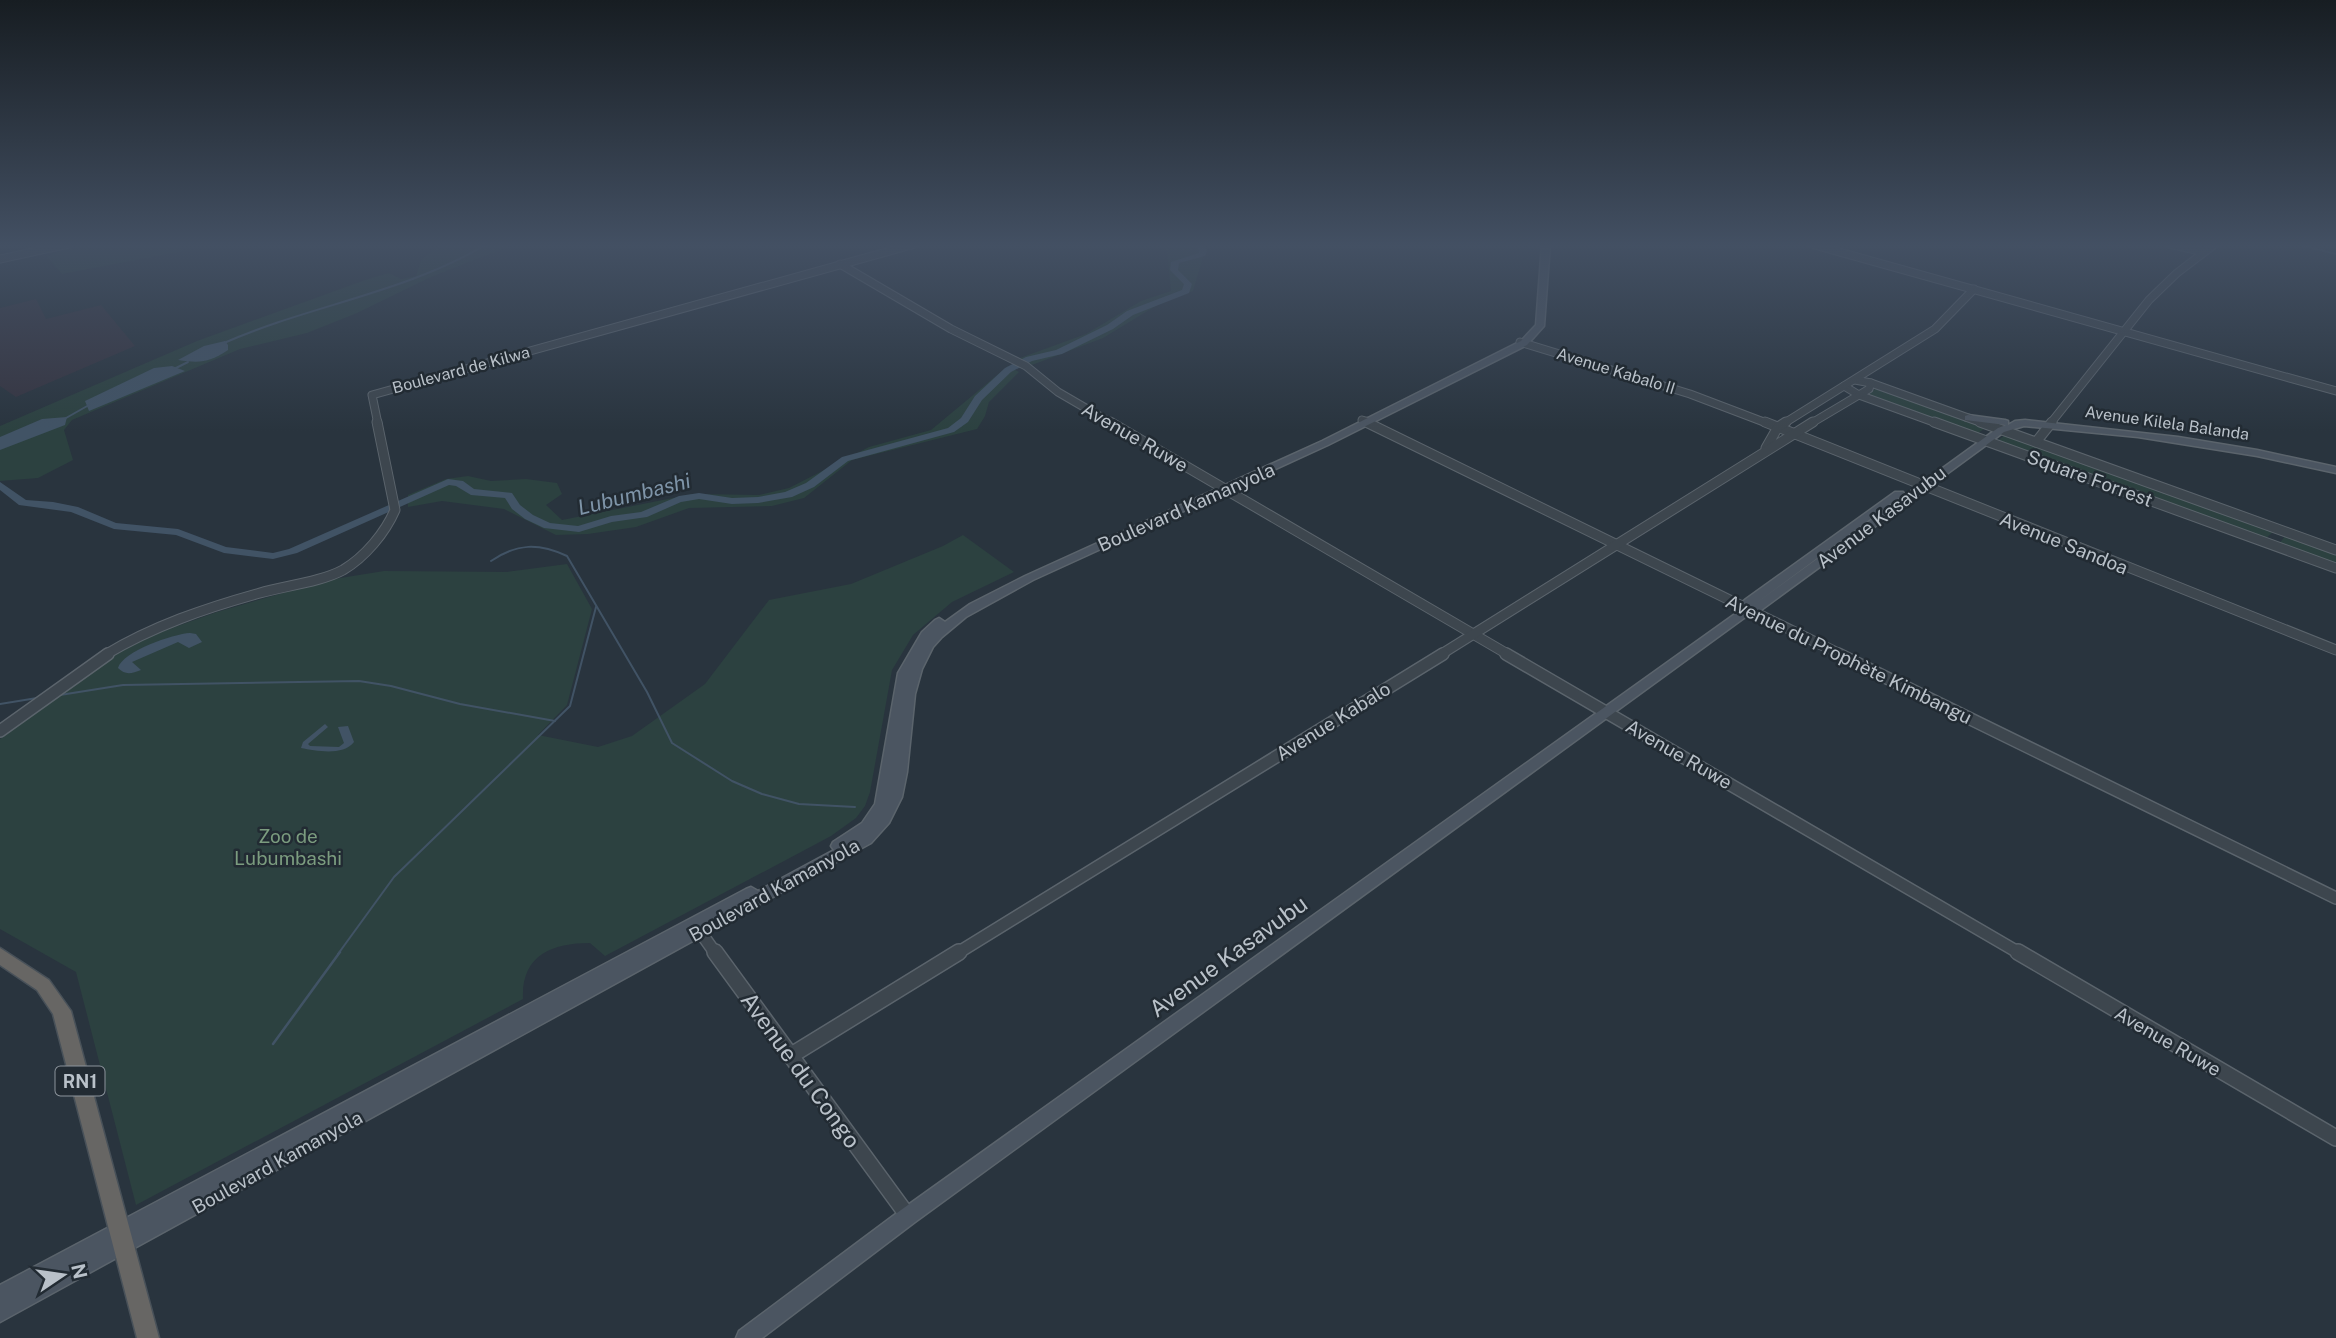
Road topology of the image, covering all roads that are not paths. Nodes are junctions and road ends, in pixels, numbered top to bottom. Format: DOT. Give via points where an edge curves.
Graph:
graph roads {
  1 [pos="688,306"];
  2 [pos="912,306"];
  3 [pos="1541,306"];
  4 [pos="1957,306"];
  5 [pos="2036,306"];
  6 [pos="2146,306"];
  7 [pos="2123,331"];
  8 [pos="1522,342"];
  9 [pos="1868,380"];
  10 [pos="1844,386"];
  11 [pos="2336,391"];
  12 [pos="1859,395"];
  13 [pos="1969,418"];
  14 [pos="1365,421"];
  15 [pos="2025,423"];
  16 [pos="2048,424"];
  17 [pos="1778,427"];
  18 [pos="2000,427"];
  19 [pos="1793,435"];
  20 [pos="1982,440"];
  21 [pos="2036,442"];
  22 [pos="1764,451"];
  23 [pos="2336,470"];
  24 [pos="1919,485"];
  25 [pos="1223,487"];
  26 [pos="1618,545"];
  27 [pos="2336,550"];
  28 [pos="2336,568"];
  29 [pos="1745,612"];
  30 [pos="1473,635"];
  31 [pos="2336,650"];
  32 [pos="1606,711"];
  33 [pos="0,731"];
  34 [pos="2336,898"];
  35 [pos="697,927"];
  36 [pos="0,955"];
  37 [pos="790,1056"];
  38 [pos="2336,1138"];
  39 [pos="908,1216"];
  40 [pos="123,1238"];
  41 [pos="0,1296"];
  42 [pos="0,1312"];
  43 [pos="148,1338"];
  44 [pos="746,1338"];
  1 -- 33 [label="street, Boulevard de Kilwa" via="372,395 393,507 390,520 359,557 341,571 153,630 104,655"];
  2 -- 25 [label="street, Avenue Ruwe" via="1021,363 1058,392"];
  3 -- 8 [label="main road" via="1541,326"];
  4 -- 9 [label="street, Avenue Kabalo"];
  5 -- 7 [label="street"];
  6 -- 7 [label="street"];
  7 -- 11 [label="street"];
  7 -- 16 [label="street"];
  8 -- 14 [label="main road, Boulevard Kamanyola"];
  8 -- 17 [label="street, Avenue Kabalo II" via="1663,385"];
  9 -- 10 [label="street"];
  9 -- 12 [label="street, Avenue Kabalo" via="1869,389"];
  9 -- 13 [label="street"];
  10 -- 12 [label="street, Square Forrest"];
  10 -- 17 [label="street"];
  12 -- 19 [label="street, Avenue Kabalo"];
  12 -- 20 [label="street, Square Forrest"];
  13 -- 18 [label="main road"];
  14 -- 25 [label="main road, Boulevard Kamanyola"];
  14 -- 26 [label="street, Avenue du Prophète Kimbangu"];
  15 -- 16 [label="main road, Avenue Kilela Balanda"];
  15 -- 18 [label="main road, Avenue Kasavubu"];
  16 -- 21 [label="street"];
  16 -- 23 [label="main road, Avenue Kilela Balanda" via="2184,440"];
  17 -- 19 [label="street, Avenue Sandoa"];
  17 -- 22 [label="street"];
  18 -- 20 [label="main road, Avenue Kasavubu"];
  18 -- 21 [label="street, Square Forrest"];
  19 -- 22 [label="street, Avenue Kabalo"];
  19 -- 24 [label="street, Avenue Sandoa"];
  20 -- 24 [label="main road, Avenue Kasavubu"];
  20 -- 28 [label="street, Square Forrest"];
  21 -- 27 [label="street, Square Forrest"];
  22 -- 26 [label="street, Avenue Kabalo"];
  24 -- 29 [label="main road, Avenue Kasavubu"];
  24 -- 31 [label="street, Avenue Sandoa"];
  25 -- 30 [label="street, Avenue Ruwe"];
  25 -- 35 [label="main road, Boulevard Kamanyola" via="985,600 951,623 928,646 915,672 896,798 882,825 858,844"];
  26 -- 29 [label="street, Avenue du Prophète Kimbangu"];
  26 -- 30 [label="street, Avenue Kabalo"];
  29 -- 32 [label="main road, Avenue Kasavubu"];
  29 -- 34 [label="street, Avenue du Prophète Kimbangu"];
  30 -- 32 [label="street, Avenue Ruwe"];
  30 -- 37 [label="street, Avenue Kabalo"];
  32 -- 38 [label="street, Avenue Ruwe"];
  32 -- 39 [label="main road, Avenue Kasavubu"];
  35 -- 37 [label="street, Avenue du Congo"];
  35 -- 40 [label="main road, Boulevard Kamanyola"];
  36 -- 40 [label="highway, RN1" via="43,985 62,1011"];
  37 -- 39 [label="street, Avenue du Congo"];
  39 -- 44 [label="main road, Avenue Kasavubu"];
  40 -- 41 [label="main road, Boulevard Kamanyola"];
  40 -- 42 [label="main road, Boulevard Kamanyola"];
  40 -- 43 [label="highway, RN1"];
}
